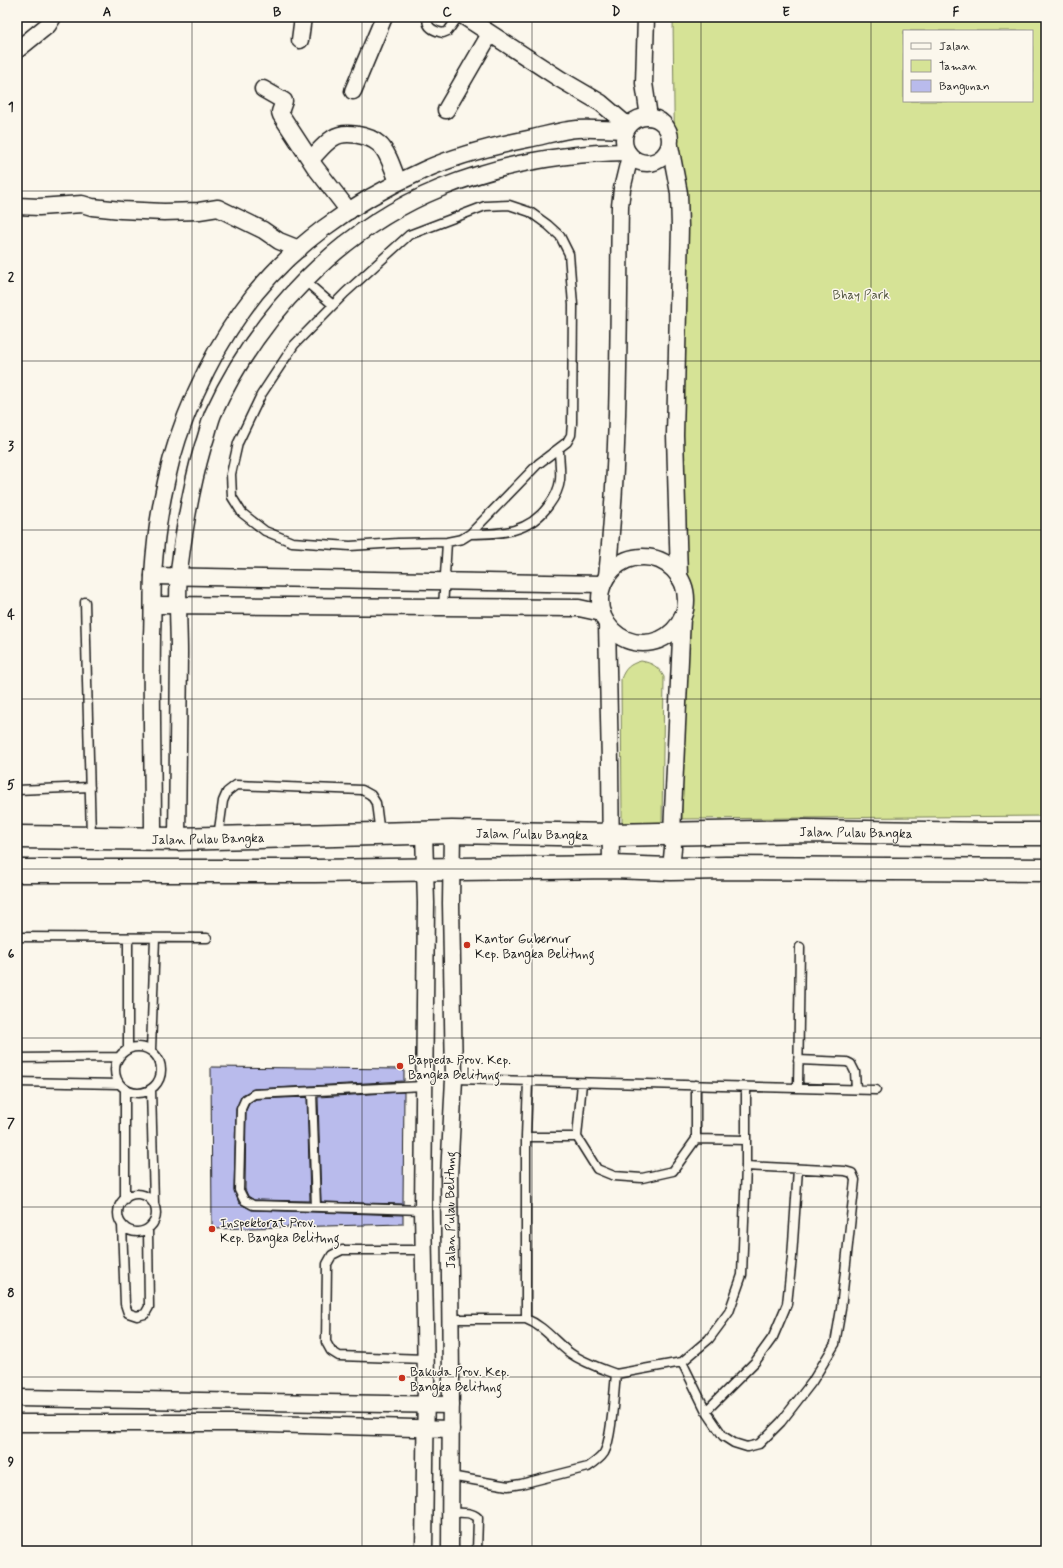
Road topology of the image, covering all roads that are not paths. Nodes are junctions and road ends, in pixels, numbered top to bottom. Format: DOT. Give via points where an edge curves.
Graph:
graph roads {
  1 [pos="53,17"];
  2 [pos="303,17"];
  3 [pos="384,17"];
  4 [pos="428,17"];
  5 [pos="458,17"];
  6 [pos="646,17"];
  7 [pos="472,19"];
  8 [pos="490,34"];
  9 [pos="300,40"];
  10 [pos="17,50"];
  11 [pos="263,89"];
  12 [pos="353,91"];
  13 [pos="446,110"];
  14 [pos="649,117"];
  15 [pos="627,128"];
  16 [pos="670,146"];
  17 [pos="628,154"];
  18 [pos="311,159"];
  19 [pos="398,182"];
  20 [pos="17,206"];
  21 [pos="349,211"];
  22 [pos="299,248"];
  23 [pos="304,280"];
  24 [pos="333,305"];
  25 [pos="559,449"];
  26 [pos="470,534"];
  27 [pos="447,542"];
  28 [pos="153,576"];
  29 [pos="179,577"];
  30 [pos="679,577"];
  31 [pos="605,580"];
  32 [pos="444,581"];
  33 [pos="86,602"];
  34 [pos="153,605"];
  35 [pos="179,605"];
  36 [pos="443,608"];
  37 [pos="682,617"];
  38 [pos="604,618"];
  39 [pos="90,787"];
  40 [pos="17,790"];
  41 [pos="452,832"];
  42 [pos="424,833"];
  43 [pos="672,833"];
  44 [pos="380,834"];
  45 [pos="1046,834"];
  46 [pos="611,835"];
  47 [pos="17,837"];
  48 [pos="91,838"];
  49 [pos="153,838"];
  50 [pos="218,838"];
  51 [pos="178,839"];
  52 [pos="611,867"];
  53 [pos="451,868"];
  54 [pos="426,869"];
  55 [pos="671,869"];
  56 [pos="1046,870"];
  57 [pos="17,871"];
  58 [pos="17,937"];
  59 [pos="128,938"];
  60 [pos="154,938"];
  61 [pos="207,938"];
  62 [pos="800,947"];
  63 [pos="128,1049"];
  64 [pos="151,1050"];
  65 [pos="118,1057"];
  66 [pos="17,1058"];
  67 [pos="798,1060"];
  68 [pos="454,1079"];
  69 [pos="528,1081"];
  70 [pos="17,1082"];
  71 [pos="582,1083"];
  72 [pos="119,1084"];
  73 [pos="696,1085"];
  74 [pos="424,1086"];
  75 [pos="746,1087"];
  76 [pos="798,1088"];
  77 [pos="151,1089"];
  78 [pos="856,1089"];
  79 [pos="125,1090"];
  80 [pos="876,1090"];
  81 [pos="312,1092"];
  82 [pos="577,1136"];
  83 [pos="526,1137"];
  84 [pos="696,1140"];
  85 [pos="746,1140"];
  86 [pos="746,1166"];
  87 [pos="798,1169"];
  88 [pos="125,1199"];
  89 [pos="154,1203"];
  90 [pos="316,1207"];
  91 [pos="423,1210"];
  92 [pos="122,1225"];
  93 [pos="148,1229"];
  94 [pos="423,1250"];
  95 [pos="451,1319"];
  96 [pos="526,1319"];
  97 [pos="425,1359"];
  98 [pos="682,1362"];
  99 [pos="616,1374"];
  100 [pos="17,1398"];
  101 [pos="426,1405"];
  102 [pos="451,1405"];
  103 [pos="706,1411"];
  104 [pos="17,1423"];
  105 [pos="451,1429"];
  106 [pos="425,1430"];
  107 [pos="450,1476"];
  108 [pos="450,1513"];
  109 [pos="424,1551"];
  110 [pos="450,1551"];
  111 [pos="477,1551"];
  1 -- 10 [label="street" via="48,25"];
  2 -- 9 [label="street"];
  3 -- 12 [label="street"];
  4 -- 5 [label="lane" via="427,23 430,28 443,33 448,31"];
  6 -- 14 [label="street" via="644,83"];
  7 -- 8 [label="street"];
  8 -- 13 [label="street"];
  8 -- 15 [label="street" via="602,104"];
  11 -- 18 [label="street" via="284,102 281,115"];
  14 -- 15 [label="street" via="636,120"];
  14 -- 16 [label="street" via="667,128"];
  15 -- 17 [label="street" via="624,139"];
  15 -- 19 [label="street" via="574,129 506,143 447,161"];
  16 -- 17 [label="street" via="662,158 650,163 641,163"];
  16 -- 30 [label="street" via="679,193 680,227 675,435"];
  17 -- 23 [label="street" via="592,153 540,160 483,173 440,188 396,210 350,240"];
  17 -- 31 [label="street" via="620,206 616,433 610,547"];
  18 -- 19 [label="street" via="333,138 341,134 353,134 379,144"];
  18 -- 21 [label="street"];
  19 -- 21 [label="street"];
  20 -- 22 [label="street" via="82,204 121,210 164,212 218,208 263,230 279,241"];
  21 -- 22 [label="street"];
  22 -- 28 [label="street" via="274,272 242,310 216,352 197,392 179,437 166,480 158,522"];
  23 -- 24 [label="lane"];
  23 -- 29 [label="street" via="258,336 236,371 213,416 200,456 188,508"];
  24 -- 25 [label="lane" via="409,236 485,206 509,205 530,212 560,236 569,254 573,305 572,422 571,435"];
  24 -- 27 [label="lane" via="294,345 261,395 238,443 231,474 232,497 242,513 265,531 292,542 350,546"];
  25 -- 26 [label="lane" via="538,464"];
  25 -- 26 [label="lane" via="560,480 556,496 543,514 516,530 495,534"];
  26 -- 27 [label="lane" via="462,539"];
  27 -- 32 [label="lane"];
  28 -- 29 [label="street"];
  28 -- 34 [label="street"];
  29 -- 32 [label="street"];
  29 -- 35 [label="street"];
  30 -- 31 [label="street" via="667,565 652,558 635,558 619,564"];
  30 -- 37 [label="street" via="685,593"];
  31 -- 32 [label="street"];
  31 -- 38 [label="street" via="600,600"];
  32 -- 36 [label="lane"];
  33 -- 39 [label="lane"];
  34 -- 35 [label="street"];
  34 -- 49 [label="street"];
  35 -- 36 [label="street"];
  35 -- 51 [label="street"];
  36 -- 38 [label="street" via="579,608"];
  37 -- 38 [label="street" via="678,625 666,636 650,643 626,640 612,631"];
  37 -- 43 [label="street"];
  38 -- 46 [label="street"];
  39 -- 40 [label="lane"];
  39 -- 48 [label="lane"];
  41 -- 42 [label="main road, Jalan Pulau Bangka"];
  41 -- 46 [label="main road, Jalan Pulau Bangka"];
  41 -- 53 [label="street, Jalan Pulau Belitung"];
  42 -- 44 [label="main road, Jalan Pulau Bangka"];
  42 -- 54 [label="street, Jalan Pulau Belitung"];
  43 -- 45 [label="main road, Jalan Pulau Bangka"];
  43 -- 46 [label="main road, Jalan Pulau Bangka"];
  43 -- 55 [label="street"];
  44 -- 50 [label="main road, Jalan Pulau Bangka"];
  44 -- 50 [label="lane" via="376,803 371,795 362,790 236,785 227,792 223,801"];
  46 -- 52 [label="street"];
  47 -- 48 [label="main road, Jalan Pulau Bangka"];
  48 -- 49 [label="main road, Jalan Pulau Bangka"];
  49 -- 51 [label="main road, Jalan Pulau Bangka"];
  50 -- 51 [label="main road, Jalan Pulau Bangka"];
  52 -- 53 [label="main road"];
  52 -- 55 [label="main road"];
  53 -- 54 [label="main road"];
  53 -- 68 [label="street, Jalan Pulau Belitung"];
  54 -- 57 [label="main road" via="315,872"];
  54 -- 74 [label="street, Jalan Pulau Belitung"];
  55 -- 56 [label="main road"];
  58 -- 59 [label="lane"];
  59 -- 60 [label="lane"];
  59 -- 63 [label="lane"];
  60 -- 61 [label="lane"];
  60 -- 64 [label="lane"];
  62 -- 67 [label="lane"];
  63 -- 64 [label="lane" via="143,1047"];
  63 -- 65 [label="lane"];
  64 -- 77 [label="lane" via="161,1065 158,1083"];
  65 -- 66 [label="lane"];
  65 -- 72 [label="lane" via="114,1067"];
  67 -- 76 [label="lane"];
  67 -- 78 [label="lane" via="851,1064 855,1072"];
  68 -- 69 [label="lane"];
  68 -- 95 [label="street, Jalan Pulau Belitung" via="449,1176"];
  69 -- 71 [label="lane"];
  69 -- 83 [label="lane"];
  70 -- 72 [label="lane"];
  71 -- 73 [label="lane"];
  71 -- 82 [label="lane"];
  72 -- 79 [label="lane"];
  73 -- 75 [label="lane"];
  73 -- 84 [label="lane"];
  74 -- 81 [label="lane"];
  74 -- 91 [label="street, Jalan Pulau Belitung"];
  75 -- 76 [label="lane"];
  75 -- 85 [label="lane"];
  76 -- 78 [label="lane"];
  77 -- 79 [label="lane" via="143,1093"];
  77 -- 89 [label="lane"];
  78 -- 80 [label="lane"];
  79 -- 88 [label="lane"];
  81 -- 90 [label="lane"];
  81 -- 90 [label="lane" via="254,1094 246,1100 241,1109 239,1190 244,1200 253,1205"];
  82 -- 83 [label="lane"];
  82 -- 84 [label="lane" via="597,1169 614,1176 642,1178 673,1171"];
  83 -- 96 [label="lane"];
  84 -- 85 [label="lane"];
  85 -- 86 [label="lane"];
  86 -- 87 [label="lane"];
  86 -- 98 [label="lane" via="742,1275 729,1312 709,1339"];
  87 -- 103 [label="lane" via="787,1304 773,1337 755,1362"];
  87 -- 103 [label="lane" via="845,1170 852,1173 855,1180 835,1344 812,1382 781,1422 759,1444 747,1447 734,1443 723,1436"];
  88 -- 89 [label="lane" via="134,1194 142,1194"];
  88 -- 92 [label="lane" via="118,1211"];
  89 -- 93 [label="lane" via="156,1217 154,1224"];
  90 -- 91 [label="lane"];
  91 -- 94 [label="street, Jalan Pulau Belitung"];
  92 -- 93 [label="lane" via="134,1233"];
  92 -- 93 [label="lane" via="125,1304 128,1313 136,1316 145,1314 150,1307"];
  94 -- 97 [label="street, Jalan Pulau Belitung"];
  94 -- 97 [label="lane" via="342,1250 332,1255 327,1264 326,1342 331,1351 339,1356"];
  95 -- 96 [label="lane"];
  95 -- 102 [label="street, Jalan Pulau Belitung"];
  96 -- 99 [label="lane" via="534,1322 570,1353 589,1365"];
  97 -- 101 [label="street, Jalan Pulau Belitung"];
  98 -- 99 [label="lane"];
  98 -- 103 [label="lane"];
  99 -- 107 [label="lane" via="608,1440 604,1453 588,1467 508,1486"];
  100 -- 101 [label="street"];
  101 -- 102 [label="street"];
  101 -- 106 [label="street, Jalan Pulau Belitung"];
  102 -- 105 [label="street, Jalan Pulau Belitung"];
  104 -- 106 [label="street" via="234,1423"];
  105 -- 106 [label="street"];
  105 -- 107 [label="street, Jalan Pulau Belitung"];
  106 -- 109 [label="street, Jalan Pulau Belitung"];
  107 -- 108 [label="street, Jalan Pulau Belitung"];
  108 -- 110 [label="street, Jalan Pulau Belitung"];
  108 -- 111 [label="lane" via="470,1513 478,1518"];
}
